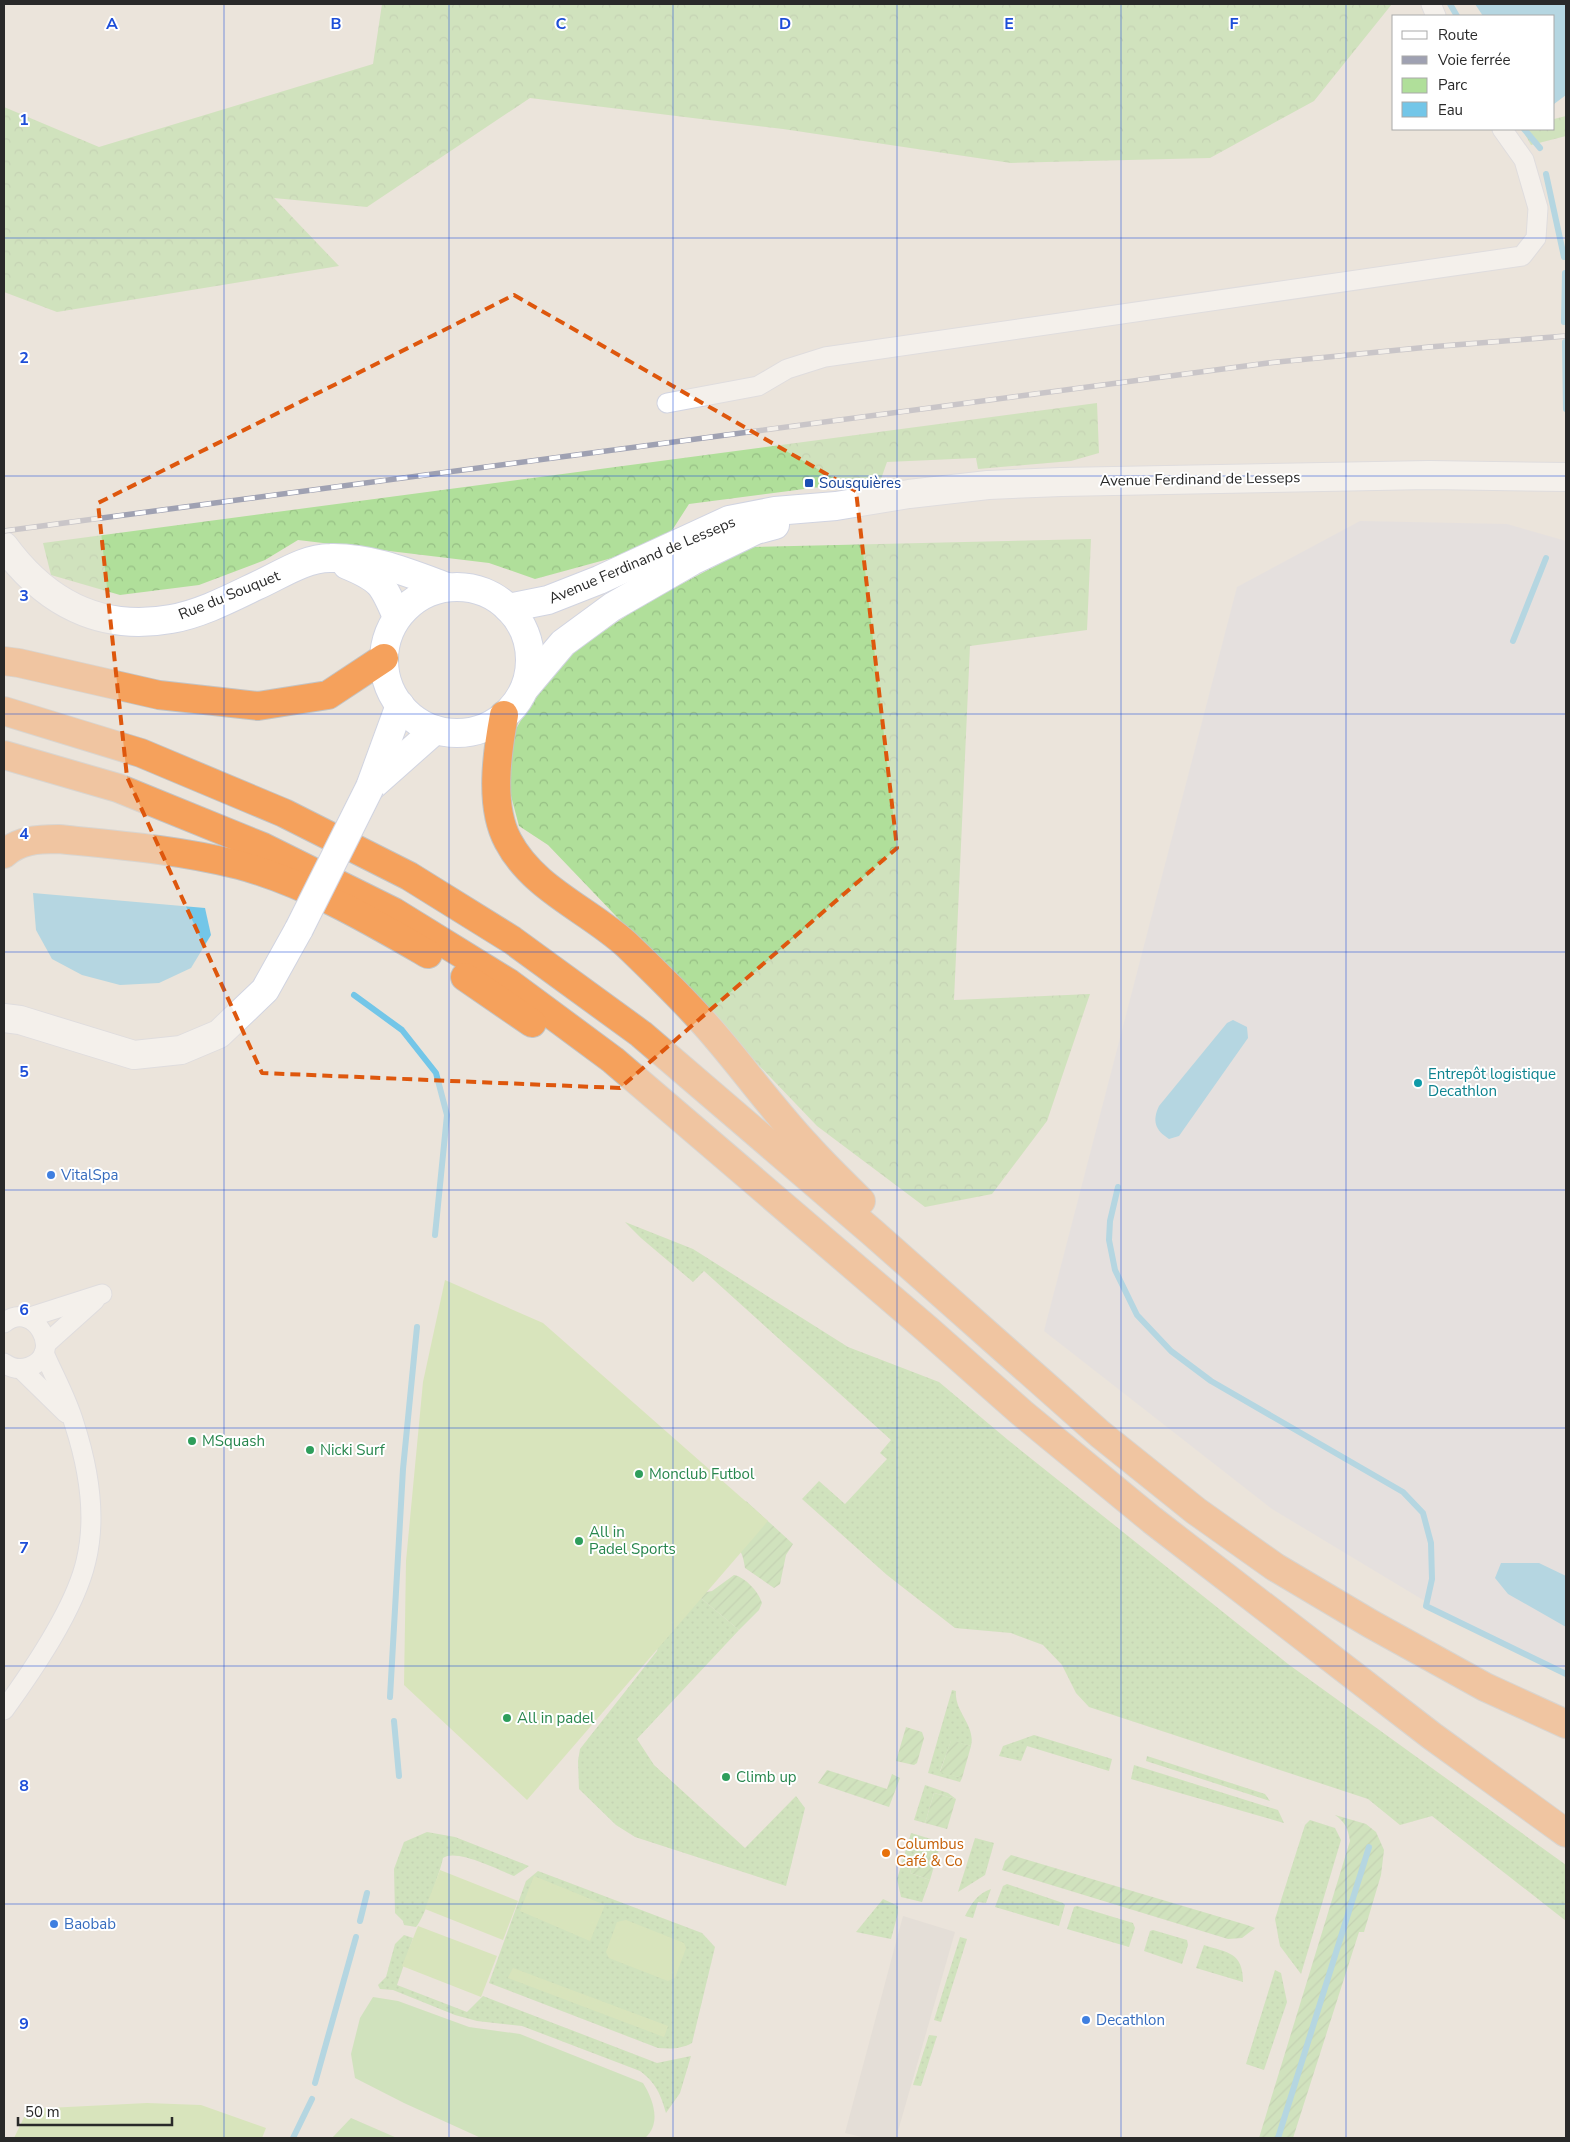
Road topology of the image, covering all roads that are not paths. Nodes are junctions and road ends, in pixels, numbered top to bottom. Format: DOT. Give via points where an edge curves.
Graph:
graph roads {
  1 [pos="1503,130"];
  2 [pos="667,403"];
  3 [pos="1566,478"];
  4 [pos="836,506"];
  5 [pos="4,546"];
  6 [pos="329,558"];
  7 [pos="447,587"];
  8 [pos="508,608"];
  9 [pos="397,617"];
  10 [pos="384,658"];
  11 [pos="4,661"];
  12 [pos="524,689"];
  13 [pos="400,706"];
  14 [pos="4,710"];
  15 [pos="504,715"];
  16 [pos="435,730"];
  17 [pos="4,755"];
  18 [pos="370,787"];
  19 [pos="4,854"];
  20 [pos="9,1014"];
  21 [pos="740,1167"];
  22 [pos="13,1316"];
  23 [pos="45,1348"];
  24 [pos="12,1366"];
  25 [pos="74,1421"];
  26 [pos="1100,1434"];
  27 [pos="4,1710"];
  28 [pos="1566,1724"];
  29 [pos="1566,1833"];
  1 -- 2 [label="street" via="1524,160 1538,208 1536,238 1522,256 825,357 787,369 758,386"];
  3 -- 4 [label="main road, Avenue Ferdinand de Lesseps" via="1429,475 1061,482 988,485"];
  4 -- 8 [label="main road, Avenue Ferdinand de Lesseps" via="729,520 591,584 548,600"];
  4 -- 12 [label="main road, Avenue Ferdinand de Lesseps" via="756,530 692,561 612,607 563,643"];
  5 -- 6 [label="main road, Rue du Souquet" via="29,576 60,600 98,618 131,622 172,619 205,608 309,562"];
  6 -- 7 [label="main road, Rue du Souquet" via="381,563"];
  6 -- 9 [label="main road" via="371,575 385,589"];
  7 -- 8 [label="main road" via="476,590 490,595"];
  7 -- 9 [label="main road" via="411,603"];
  8 -- 12 [label="main road" via="521,625 529,646 530,668"];
  9 -- 10 [label="main road" via="387,637"];
  10 -- 11 [label="highway" via="328,695 258,706 159,695"];
  10 -- 13 [label="main road" via="390,691"];
  12 -- 15 [label="main road"];
  13 -- 16 [label="main road"];
  13 -- 18 [label="main road"];
  14 -- 26 [label="highway" via="141,753 284,813 408,876 512,940 641,1034"];
  15 -- 16 [label="main road" via="483,728 460,733"];
  15 -- 26 [label="highway" via="496,761 499,806 508,841 522,860 538,877 625,944 703,1022 807,1147"];
  16 -- 18 [label="main road"];
  17 -- 21 [label="highway" via="118,788 263,847 394,912 509,983 605,1054"];
  18 -- 20 [label="main road, bridge" via="300,929 265,990 219,1034 181,1050 134,1055"];
  19 -- 21 [label="highway" via="23,843 58,839 202,858 280,878 369,920 457,971"];
  21 -- 29 [label="highway" via="1022,1413 1152,1520 1432,1736"];
  22 -- 23 [label="street" via="37,1324 44,1332"];
  22 -- 23 [label="street" via="102,1294"];
  23 -- 24 [label="street" via="35,1365"];
  23 -- 25 [label="street"];
  24 -- 25 [label="street"];
  25 -- 27 [label="street" via="87,1471 92,1518 86,1561 77,1588 53,1636"];
  26 -- 28 [label="highway" via="1196,1511 1275,1566 1485,1687"];
}
